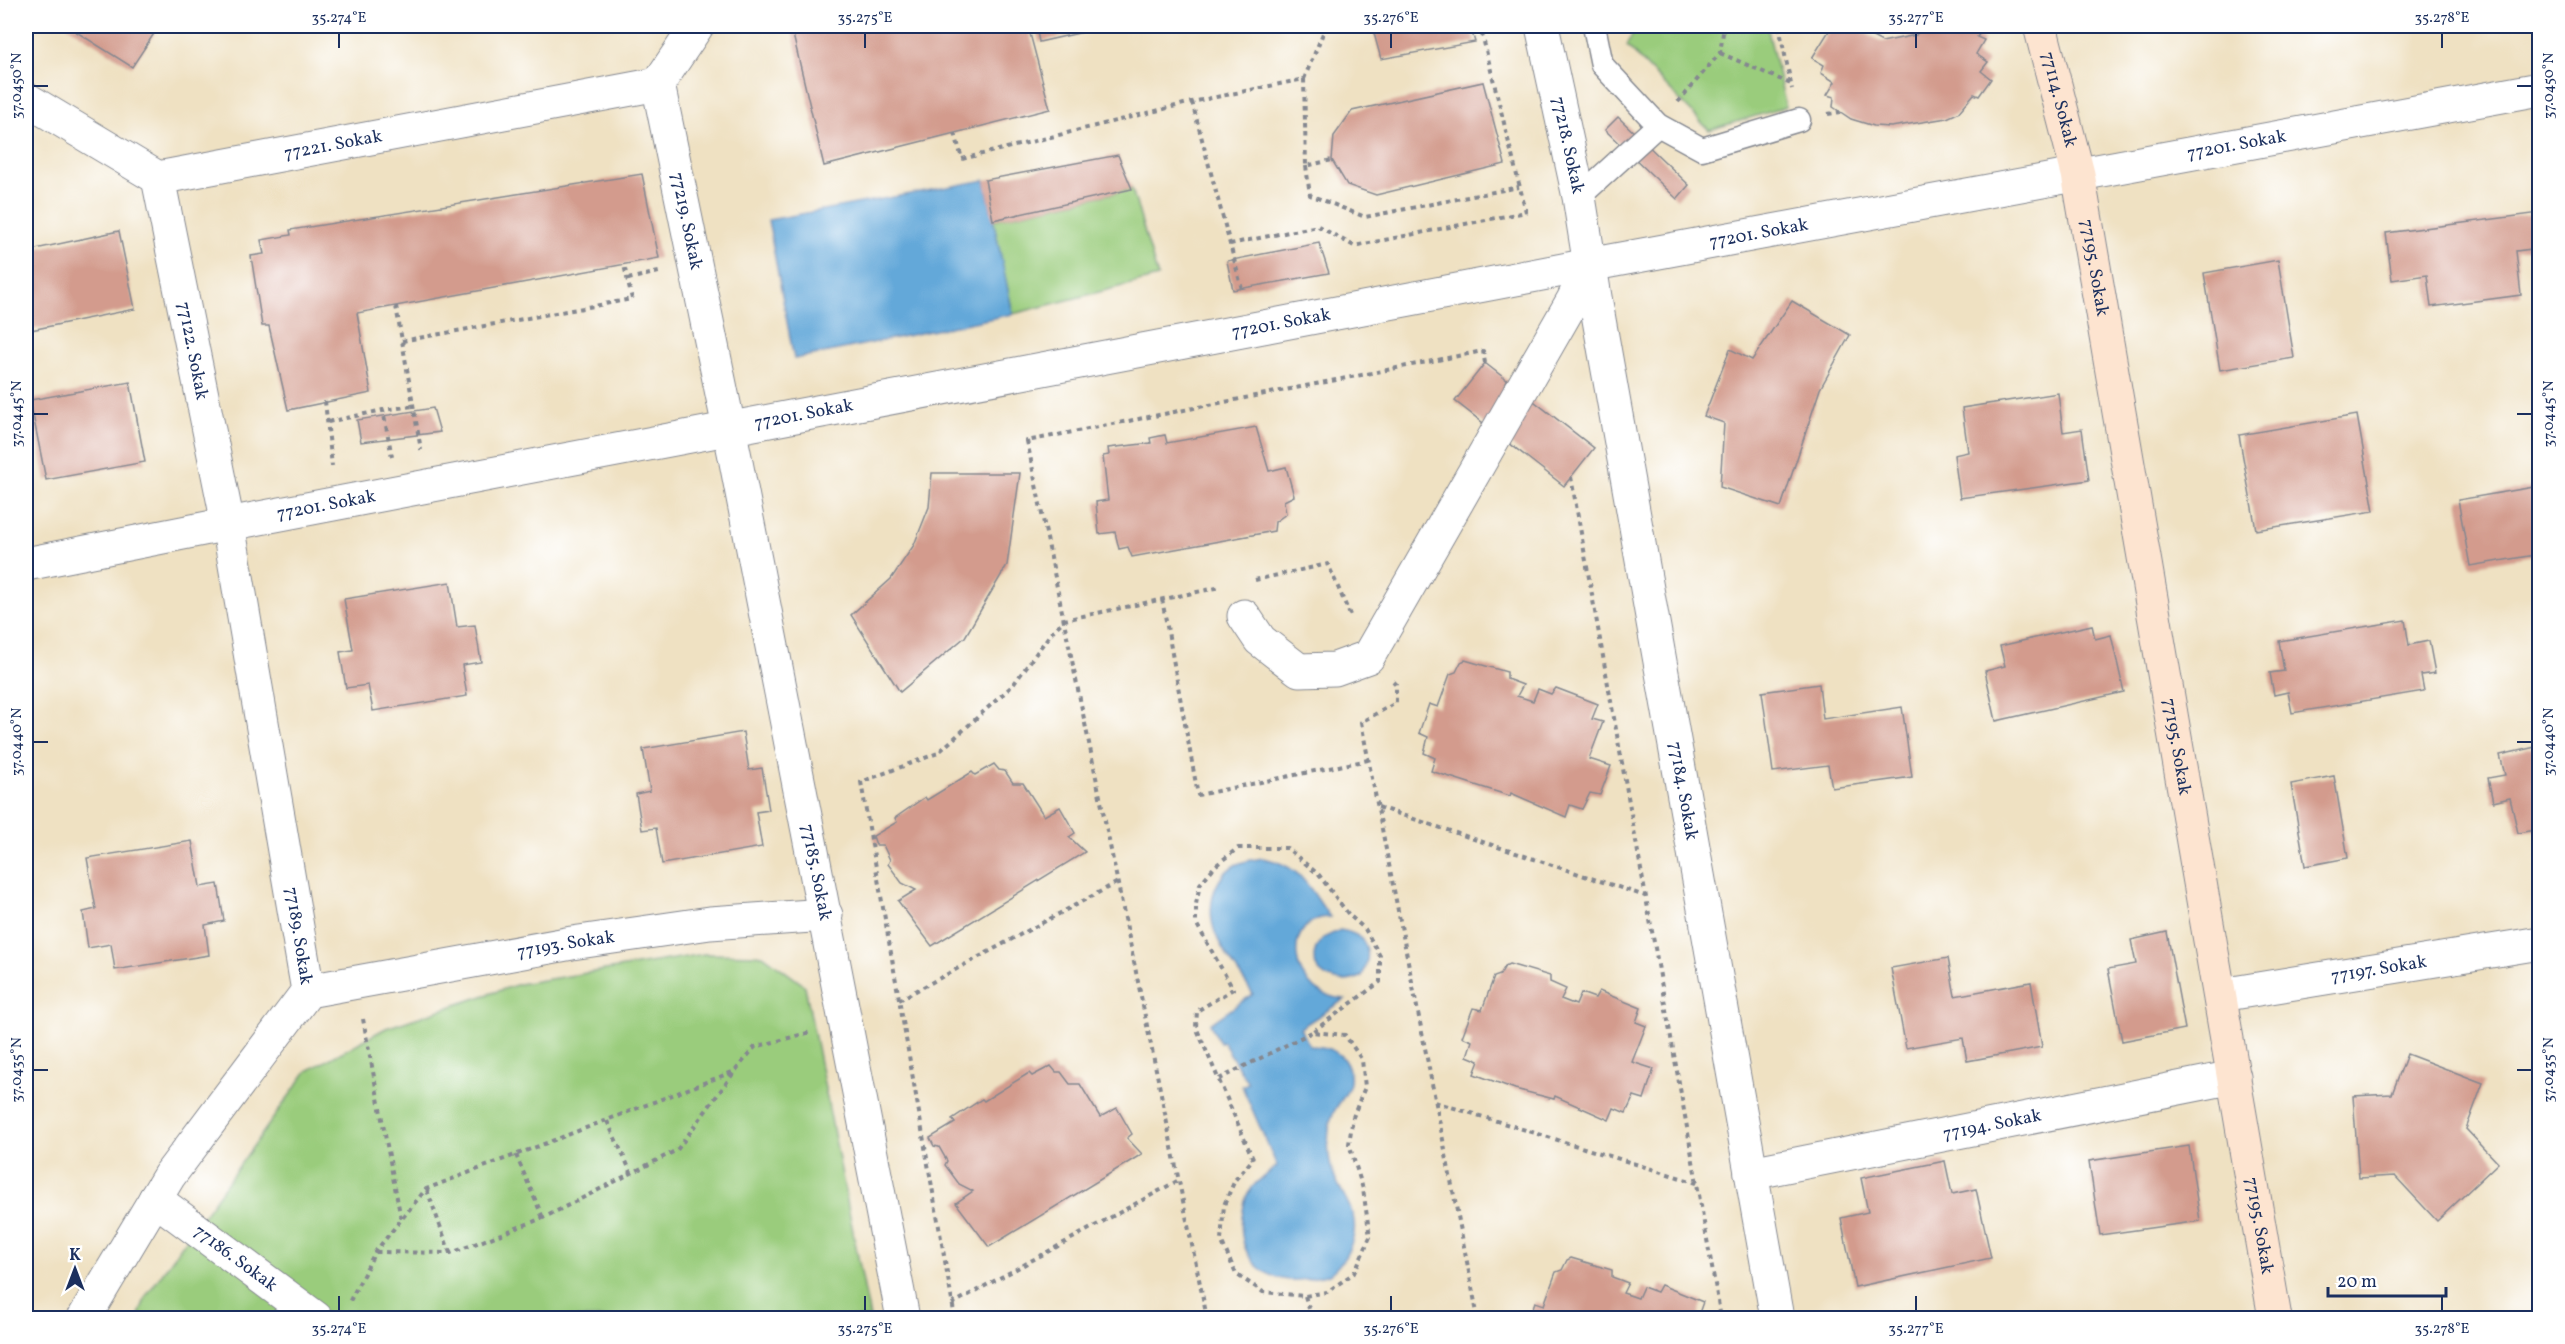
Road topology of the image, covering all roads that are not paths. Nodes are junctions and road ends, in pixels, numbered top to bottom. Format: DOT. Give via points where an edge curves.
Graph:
graph roads {
  1 [pos="697,26"];
  2 [pos="1542,26"];
  3 [pos="1594,26"];
  4 [pos="2040,26"];
  5 [pos="658,84"];
  6 [pos="2540,89"];
  7 [pos="26,99"];
  8 [pos="1798,120"];
  9 [pos="1658,125"];
  10 [pos="2078,174"];
  11 [pos="158,178"];
  12 [pos="1579,196"];
  13 [pos="1590,265"];
  14 [pos="730,428"];
  15 [pos="228,524"];
  16 [pos="26,564"];
  17 [pos="1244,616"];
  18 [pos="826,915"];
  19 [pos="2540,943"];
  20 [pos="308,992"];
  21 [pos="2221,995"];
  22 [pos="2234,1077"];
  23 [pos="1751,1173"];
  24 [pos="154,1199"];
  25 [pos="84,1318"];
  26 [pos="316,1318"];
  27 [pos="903,1318"];
  28 [pos="1778,1318"];
  29 [pos="2275,1318"];
  1 -- 5 [label="street"];
  2 -- 12 [label="street, 77218. Sokak"];
  3 -- 9 [label="lane" via="1602,65"];
  4 -- 10 [label="main road, 77114. Sokak"];
  5 -- 11 [label="street, 77221. Sokak"];
  5 -- 14 [label="street, 77219. Sokak"];
  6 -- 10 [label="street, 77201. Sokak"];
  7 -- 11 [label="street"];
  8 -- 9 [label="lane" via="1702,149"];
  9 -- 12 [label="lane"];
  10 -- 13 [label="street, 77201. Sokak"];
  10 -- 21 [label="main road, 77195. Sokak"];
  11 -- 15 [label="street, 77122. Sokak"];
  12 -- 13 [label="street, 77218. Sokak"];
  13 -- 14 [label="street, 77201. Sokak"];
  13 -- 17 [label="street" via="1368,657 1335,669 1299,670 1260,640"];
  13 -- 23 [label="street, 77184. Sokak"];
  14 -- 15 [label="street, 77201. Sokak"];
  14 -- 18 [label="street, 77185. Sokak"];
  15 -- 16 [label="street, 77201. Sokak"];
  15 -- 20 [label="street, 77189. Sokak"];
  18 -- 20 [label="street, 77193. Sokak" via="687,926 572,943"];
  18 -- 27 [label="street, 77185. Sokak"];
  19 -- 21 [label="street, 77197. Sokak"];
  20 -- 24 [label="street, 77189. Sokak"];
  21 -- 22 [label="main road, 77195. Sokak"];
  22 -- 23 [label="street, 77194. Sokak"];
  22 -- 29 [label="main road, 77195. Sokak"];
  23 -- 28 [label="street, 77184. Sokak"];
  24 -- 25 [label="street, 77189. Sokak"];
  24 -- 26 [label="street, 77186. Sokak"];
}
